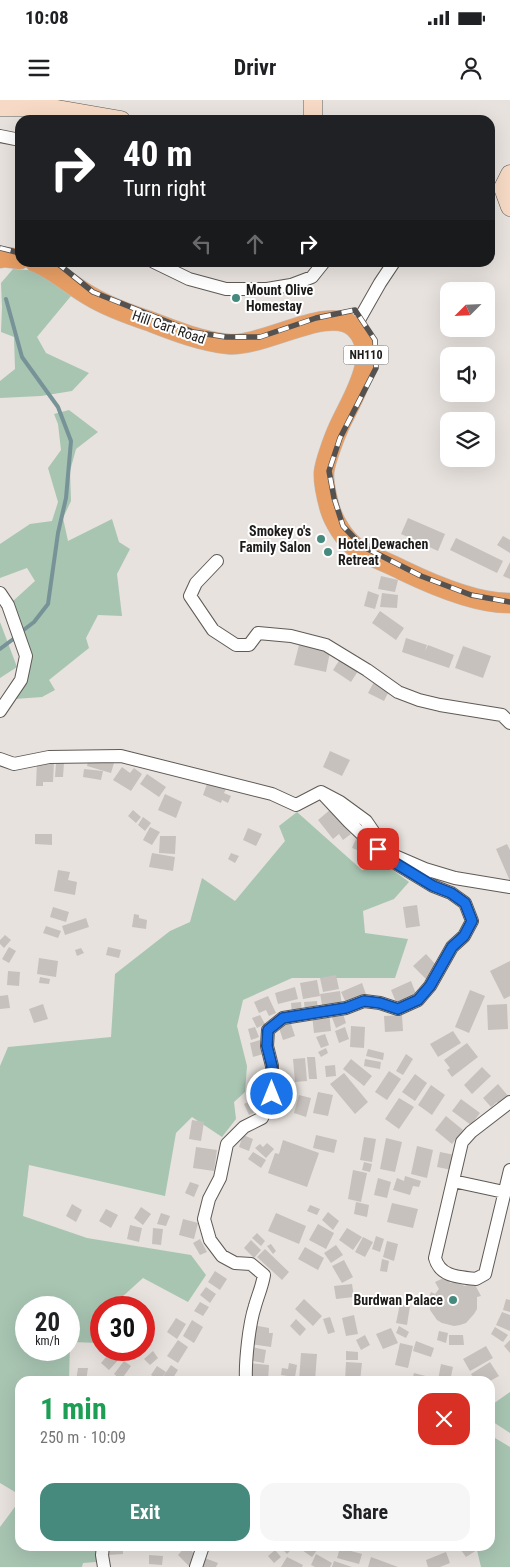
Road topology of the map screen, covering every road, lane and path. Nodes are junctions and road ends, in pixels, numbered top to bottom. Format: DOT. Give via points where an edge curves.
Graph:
graph roads {
  1 [pos="313,100"];
  2 [pos="0,107"];
  3 [pos="92,115"];
  4 [pos="313,115"];
  5 [pos="0,136"];
  6 [pos="15,139"];
  7 [pos="510,174"];
  8 [pos="510,207"];
  9 [pos="0,258"];
  10 [pos="15,258"];
  11 [pos="46,267"];
  12 [pos="161,267"];
  13 [pos="320,267"];
  14 [pos="391,267"];
  15 [pos="355,327"];
  16 [pos="217,560"];
  17 [pos="0,593"];
  18 [pos="510,603"];
  19 [pos="0,710"];
  20 [pos="510,723"];
  21 [pos="0,759"];
  22 [pos="320,792"];
  23 [pos="510,887"];
  24 [pos="510,1102"];
  25 [pos="510,1170"];
  26 [pos="453,1181"];
  27 [pos="504,1192"];
  28 [pos="246,1376"];
  29 [pos="102,1551"];
  30 [pos="201,1551"];
  31 [pos="104,1567"];
  32 [pos="196,1567"];
  1 -- 4 [label="main road"];
  2 -- 3 [label="main road" via="45,107"];
  5 -- 6 [label="street"];
  7 -- 8 [label="main road" via="503,188"];
  9 -- 10 [label="highway"];
  11 -- 15 [label="highway, Hill Cart Road / NH110" via="106,306 188,336 214,342 255,342 318,321 340,320"];
  12 -- 13 [label="street" via="189,279 226,288 267,288 291,285 312,277"];
  14 -- 15 [label="street"];
  15 -- 18 [label="highway, NH110" via="365,343 366,358 363,377 337,431 324,472 332,516 355,547 413,575 483,601"];
  16 -- 20 [label="street" via="196,583 190,596 213,630 236,645 249,645 258,633 290,636 326,645 398,692 418,700 502,714"];
  17 -- 19 [label="street" via="8,605 26,656 21,680"];
  21 -- 22 [label="street" via="14,764 49,758 121,756 272,794 296,805"];
  22 -- 23 [label="street" via="366,821 388,853 455,878"];
  22 -- 28 [label="street" via="387,858 465,903 472,921 418,1000 398,1009 364,1001 346,1008 283,1018 268,1030 272,1094 262,1118 244,1127 227,1144 220,1178 209,1199 204,1219 210,1240 222,1256 235,1263 251,1264 264,1275 253,1313"];
  24 -- 26 [label="street" via="462,1142"];
  25 -- 27 [label="street"];
  26 -- 27 [label="street"];
  26 -- 27 [label="street" via="436,1264 444,1273 476,1280 486,1274"];
  29 -- 31 [label="street"];
  30 -- 32 [label="street"];
}
